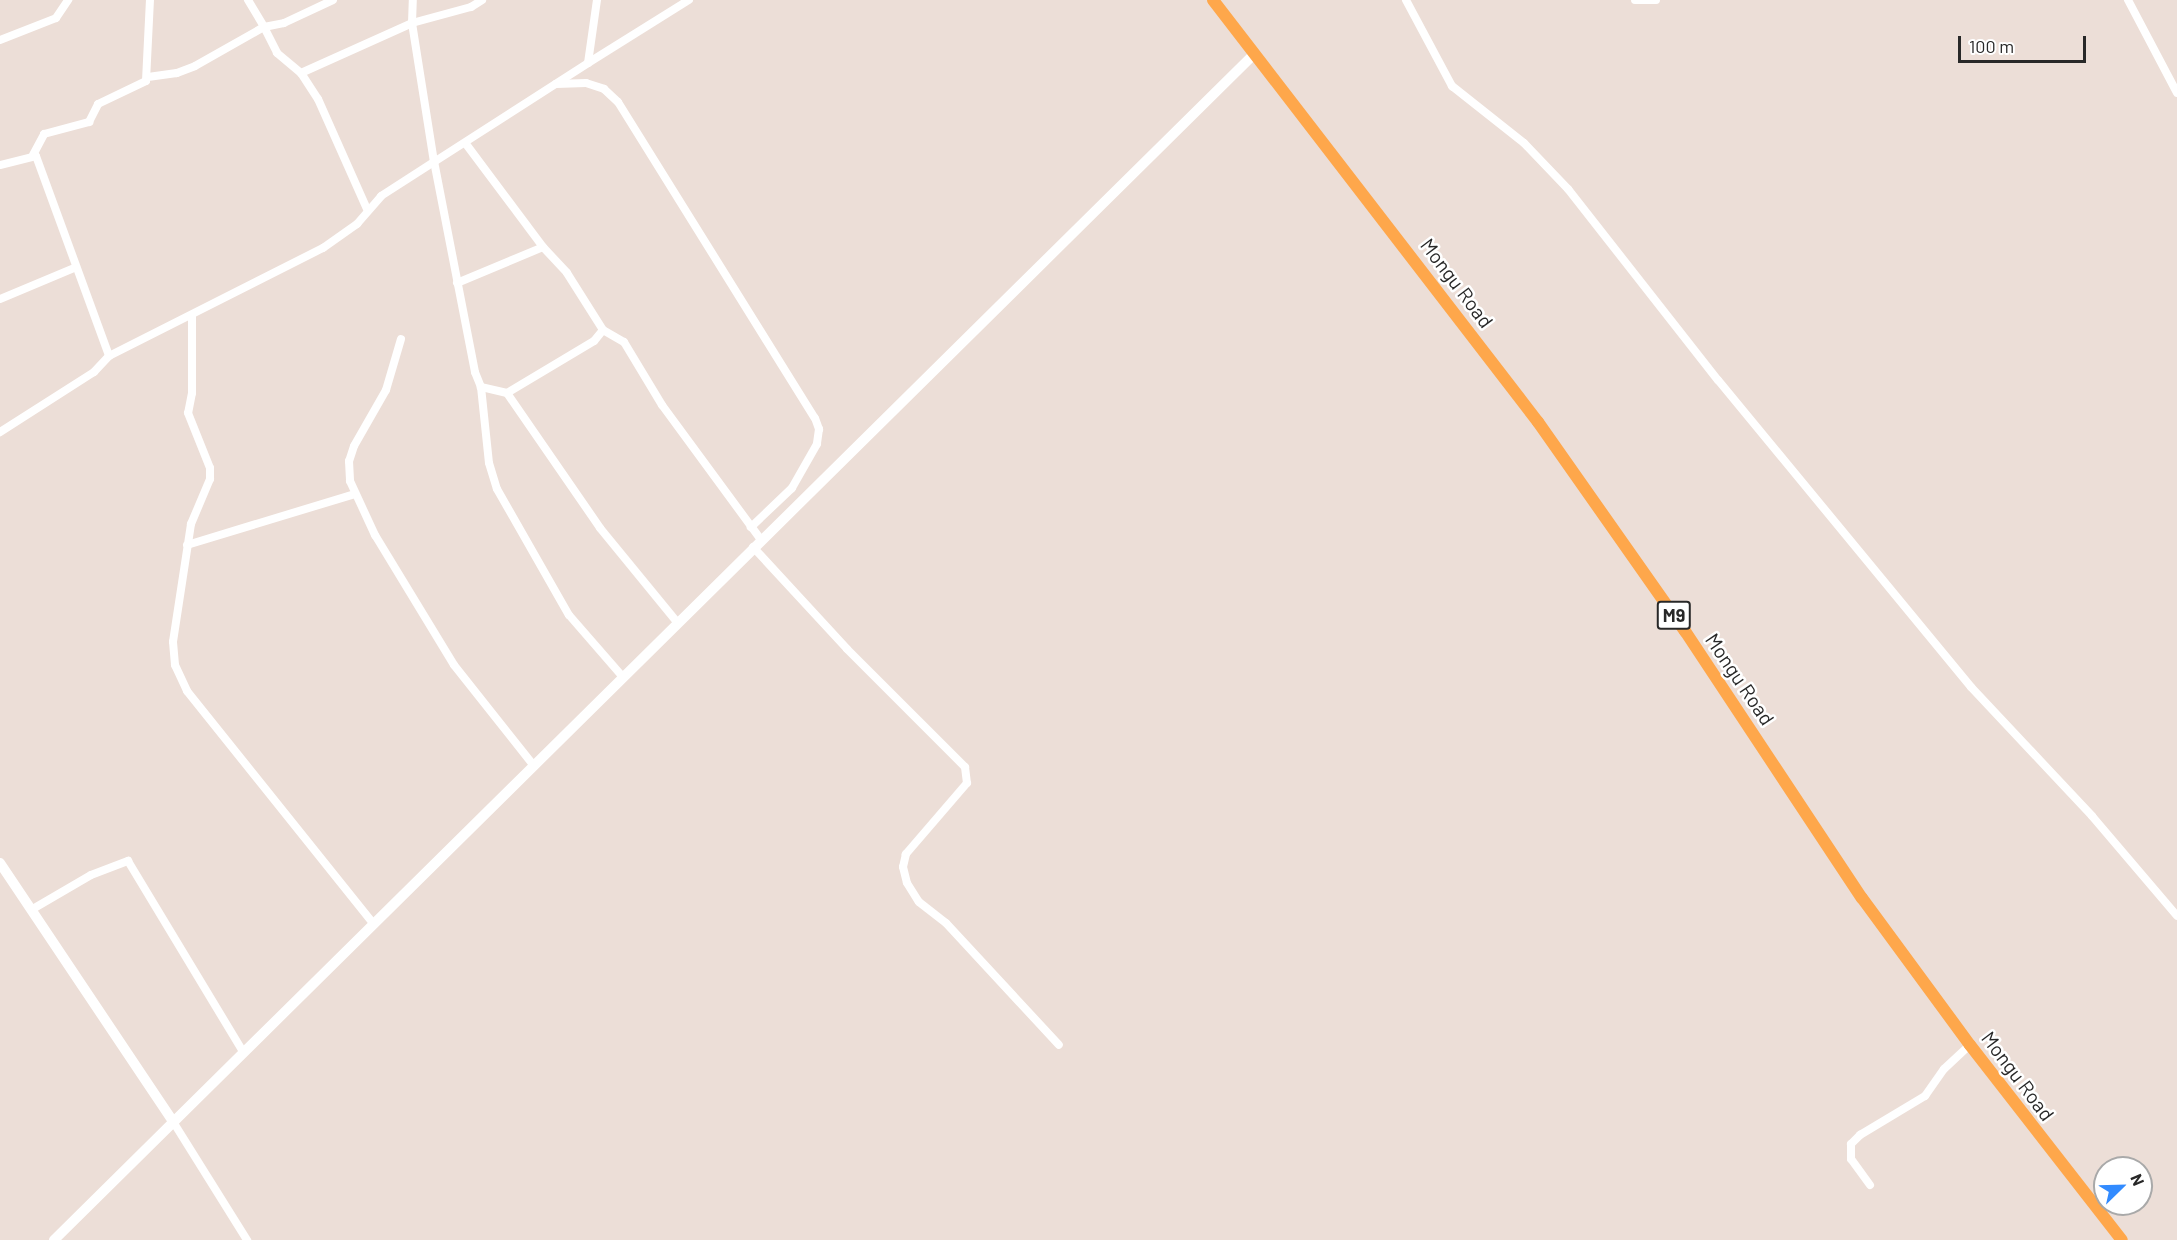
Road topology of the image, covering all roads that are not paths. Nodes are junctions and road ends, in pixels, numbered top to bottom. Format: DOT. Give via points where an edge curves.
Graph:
graph roads {
  1 [pos="68,0"];
  2 [pos="150,0"];
  3 [pos="248,0"];
  4 [pos="333,0"];
  5 [pos="413,0"];
  6 [pos="482,0"];
  7 [pos="597,0"];
  8 [pos="689,0"];
  9 [pos="1213,0"];
  10 [pos="1406,0"];
  11 [pos="1635,0"];
  12 [pos="1656,0"];
  13 [pos="2128,0"];
  14 [pos="412,23"];
  15 [pos="264,27"];
  16 [pos="0,40"];
  17 [pos="1254,54"];
  18 [pos="588,63"];
  19 [pos="301,73"];
  20 [pos="148,77"];
  21 [pos="555,84"];
  22 [pos="2177,93"];
  23 [pos="466,144"];
  24 [pos="33,155"];
  25 [pos="434,162"];
  26 [pos="0,165"];
  27 [pos="367,209"];
  28 [pos="543,247"];
  29 [pos="74,268"];
  30 [pos="457,283"];
  31 [pos="0,299"];
  32 [pos="192,317"];
  33 [pos="603,330"];
  34 [pos="401,339"];
  35 [pos="109,356"];
  36 [pos="481,387"];
  37 [pos="507,393"];
  38 [pos="0,432"];
  39 [pos="355,494"];
  40 [pos="751,527"];
  41 [pos="757,543"];
  42 [pos="187,545"];
  43 [pos="677,622"];
  44 [pos="622,676"];
  45 [pos="534,766"];
  46 [pos="0,863"];
  47 [pos="31,910"];
  48 [pos="2177,916"];
  49 [pos="372,922"];
  50 [pos="1059,1045"];
  51 [pos="1970,1045"];
  52 [pos="242,1050"];
  53 [pos="171,1120"];
  54 [pos="1870,1185"];
  55 [pos="54,1240"];
  56 [pos="247,1240"];
  57 [pos="2122,1240"];
  1 -- 16 [label="street" via="56,18"];
  2 -- 20 [label="street"];
  3 -- 15 [label="street"];
  4 -- 15 [label="street" via="284,23"];
  5 -- 14 [label="street"];
  6 -- 14 [label="street" via="471,8"];
  7 -- 18 [label="street"];
  8 -- 18 [label="street"];
  9 -- 17 [label="main road, Mongu Road / M9"];
  10 -- 48 [label="street" via="1452,86 1524,143 1568,189 1718,380 1971,687 2092,816"];
  11 -- 12 [label="street"];
  13 -- 22 [label="street"];
  14 -- 19 [label="street"];
  14 -- 25 [label="street"];
  15 -- 19 [label="street" via="277,53"];
  15 -- 20 [label="street" via="195,66"];
  17 -- 41 [label="street"];
  17 -- 51 [label="main road, Mongu Road / M9" via="1579,478 1862,898"];
  18 -- 21 [label="street"];
  19 -- 27 [label="street" via="318,99"];
  20 -- 24 [label="street" via="142,85 99,104 89,122 44,134 34,146"];
  21 -- 23 [label="street"];
  21 -- 40 [label="street" via="586,83 604,89 618,102 815,417 819,429 817,444 797,479"];
  23 -- 25 [label="street"];
  23 -- 28 [label="street"];
  24 -- 26 [label="street"];
  24 -- 29 [label="street"];
  25 -- 27 [label="street"];
  25 -- 30 [label="street"];
  27 -- 32 [label="street" via="357,224 323,248"];
  28 -- 30 [label="street"];
  28 -- 33 [label="street" via="567,273"];
  29 -- 31 [label="street"];
  29 -- 35 [label="street"];
  30 -- 36 [label="street"];
  32 -- 35 [label="street"];
  32 -- 42 [label="street" via="192,393 188,413 210,468"];
  33 -- 37 [label="street" via="594,340"];
  33 -- 40 [label="street" via="624,342 662,405"];
  34 -- 39 [label="street" via="386,390 349,461"];
  35 -- 38 [label="street" via="99,368"];
  36 -- 37 [label="street"];
  36 -- 44 [label="street" via="489,463 497,489 563,606"];
  37 -- 43 [label="street" via="600,528"];
  39 -- 42 [label="street"];
  39 -- 45 [label="street" via="375,535 454,665"];
  40 -- 41 [label="street"];
  41 -- 43 [label="street"];
  41 -- 50 [label="street" via="848,649 965,767 967,783 906,854 903,867 907,883 919,902 946,923"];
  42 -- 49 [label="street" via="173,642 179,679"];
  43 -- 44 [label="street"];
  44 -- 45 [label="street"];
  45 -- 49 [label="street"];
  46 -- 47 [label="street"];
  47 -- 52 [label="street" via="91,875 128,861"];
  47 -- 53 [label="street"];
  49 -- 52 [label="street"];
  51 -- 54 [label="street" via="1944,1069 1925,1096 1851,1144 1851,1159"];
  51 -- 57 [label="main road, Mongu Road / M9"];
  52 -- 53 [label="street"];
  53 -- 55 [label="street"];
  53 -- 56 [label="street"];
}
